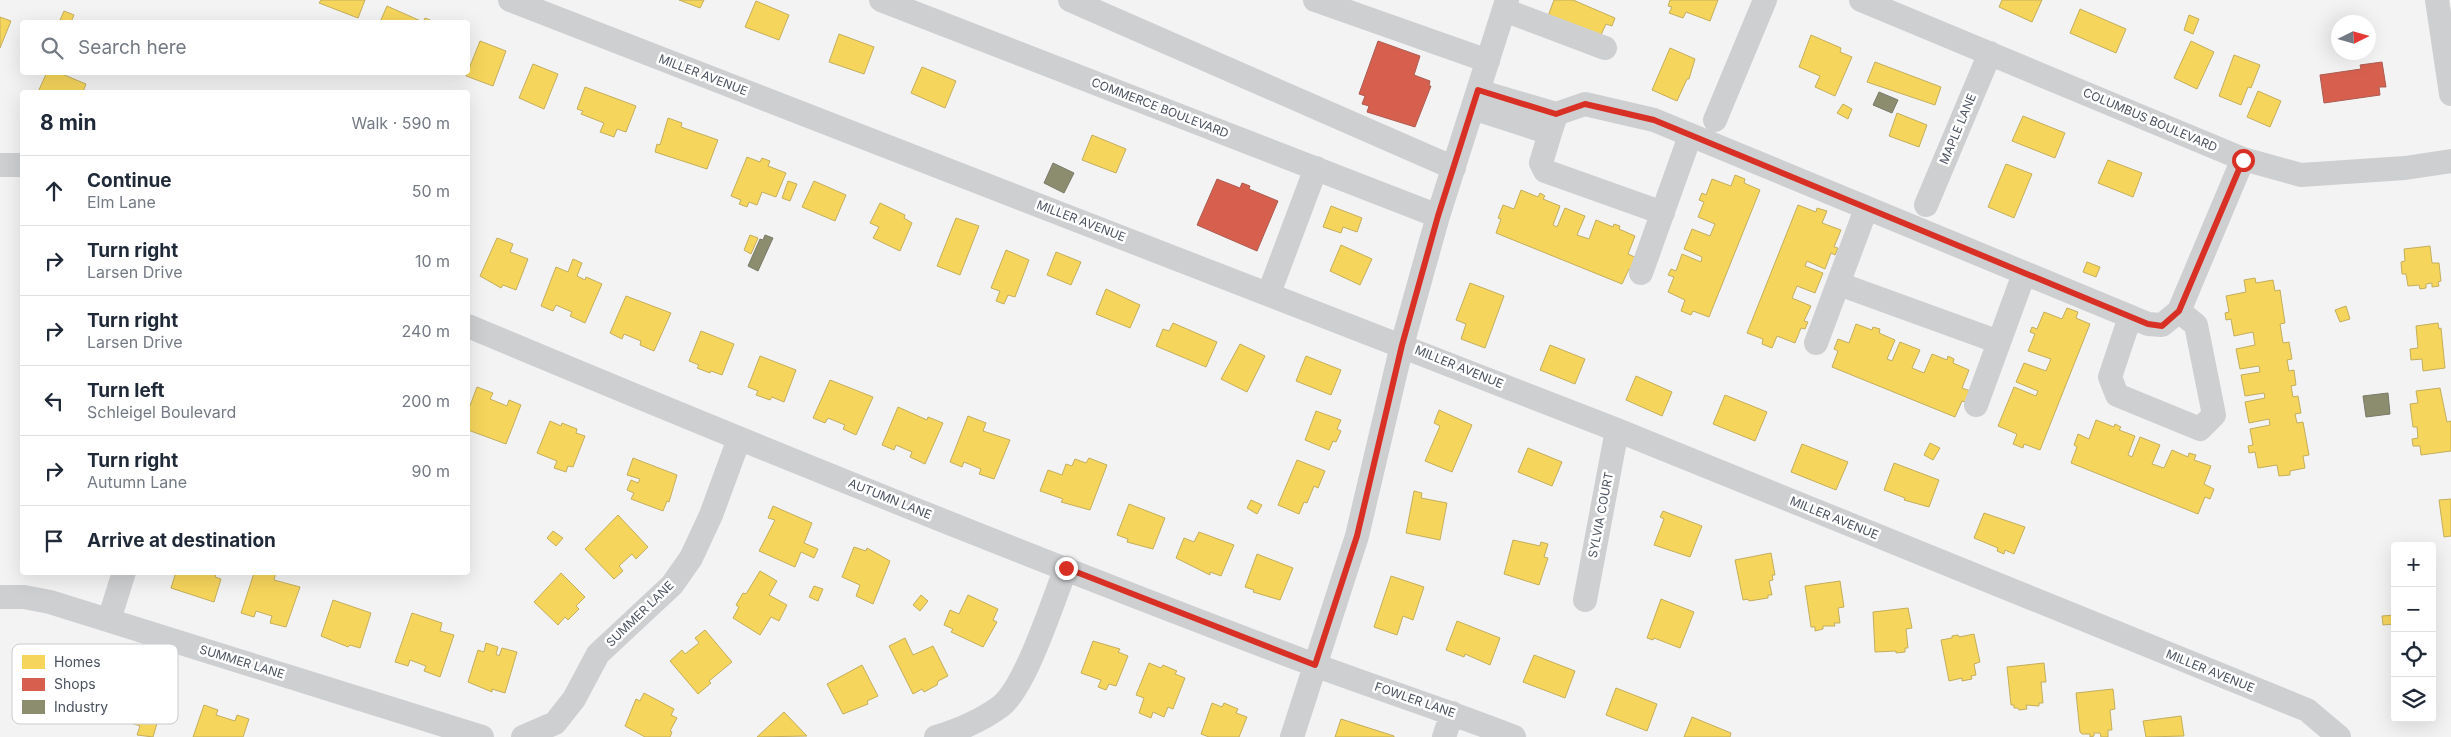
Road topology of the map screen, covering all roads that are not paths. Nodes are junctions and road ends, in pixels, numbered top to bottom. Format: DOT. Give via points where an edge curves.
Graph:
graph roads {
  1 [pos="510,0"];
  2 [pos="1070,0"];
  3 [pos="1315,0"];
  4 [pos="1765,0"];
  5 [pos="1861,0"];
  6 [pos="2437,0"];
  7 [pos="895,3"];
  8 [pos="1506,5"];
  9 [pos="1605,48"];
  10 [pos="1990,53"];
  11 [pos="1488,61"];
  12 [pos="2451,94"];
  13 [pos="1475,99"];
  14 [pos="1715,120"];
  15 [pos="1553,123"];
  16 [pos="1690,136"];
  17 [pos="2243,160"];
  18 [pos="2451,161"];
  19 [pos="0,165"];
  20 [pos="20,165"];
  21 [pos="1316,168"];
  22 [pos="1454,168"];
  23 [pos="1926,205"];
  24 [pos="1866,209"];
  25 [pos="1663,213"];
  26 [pos="1438,216"];
  27 [pos="1641,273"];
  28 [pos="2024,274"];
  29 [pos="1839,284"];
  30 [pos="1268,293"];
  31 [pos="2179,311"];
  32 [pos="2130,317"];
  33 [pos="470,327"];
  34 [pos="1999,342"];
  35 [pos="1816,343"];
  36 [pos="1402,345"];
  37 [pos="1976,405"];
  38 [pos="1617,430"];
  39 [pos="739,439"];
  40 [pos="1066,568"];
  41 [pos="123,575"];
  42 [pos="0,597"];
  43 [pos="1585,600"];
  44 [pos="109,620"];
  45 [pos="1315,665"];
  46 [pos="1452,713"];
  47 [pos="482,737"];
  48 [pos="523,737"];
  49 [pos="936,737"];
  50 [pos="1292,737"];
  51 [pos="1444,737"];
  52 [pos="1514,737"];
  53 [pos="2339,737"];
  1 -- 30 [label="street, MILLER AVENUE"];
  2 -- 22 [label="street"];
  3 -- 11 [label="street"];
  4 -- 14 [label="street"];
  5 -- 10 [label="street, COLUMBUS BOULEVARD"];
  6 -- 12 [label="street"];
  7 -- 21 [label="street, COMMERCE BOULEVARD"];
  8 -- 9 [label="street"];
  8 -- 11 [label="street"];
  10 -- 17 [label="street, COLUMBUS BOULEVARD"];
  10 -- 23 [label="street, MAPLE LANE"];
  11 -- 13 [label="street"];
  13 -- 15 [label="street"];
  13 -- 22 [label="street"];
  15 -- 16 [label="street" via="1585,104 1654,120"];
  15 -- 25 [label="street" via="1541,163 1545,171"];
  16 -- 24 [label="street"];
  16 -- 25 [label="street"];
  17 -- 18 [label="street, COLUMBUS BOULEVARD" via="2301,175 2405,168"];
  17 -- 31 [label="street"];
  19 -- 20 [label="street"];
  21 -- 26 [label="street, COMMERCE BOULEVARD"];
  21 -- 30 [label="street"];
  22 -- 26 [label="street"];
  24 -- 28 [label="street"];
  24 -- 29 [label="street"];
  25 -- 27 [label="street"];
  26 -- 36 [label="street"];
  28 -- 32 [label="street"];
  28 -- 34 [label="street"];
  29 -- 34 [label="street"];
  29 -- 35 [label="street"];
  30 -- 36 [label="street, MILLER AVENUE"];
  31 -- 32 [label="street" via="2162,326"];
  31 -- 32 [label="street" via="2196,325 2214,415 2200,429 2117,395 2110,377"];
  33 -- 39 [label="street, AUTUMN LANE"];
  34 -- 37 [label="street"];
  36 -- 38 [label="street, MILLER AVENUE"];
  36 -- 45 [label="street" via="1357,536"];
  38 -- 43 [label="street, SYLVIA COURT"];
  38 -- 53 [label="street, MILLER AVENUE" via="2307,710"];
  39 -- 40 [label="street, AUTUMN LANE"];
  39 -- 48 [label="street, SUMMER LANE" via="711,515 691,558 672,586 598,654 574,699 555,723"];
  40 -- 45 [label="street, AUTUMN LANE"];
  40 -- 49 [label="street" via="1025,671 1002,705 966,728"];
  41 -- 44 [label="street"];
  42 -- 44 [label="street, SUMMER LANE" via="42,600"];
  44 -- 47 [label="street, SUMMER LANE"];
  45 -- 46 [label="street, FOWLER LANE"];
  45 -- 50 [label="street"];
  46 -- 51 [label="street"];
  46 -- 52 [label="street, FOWLER LANE"];
}
